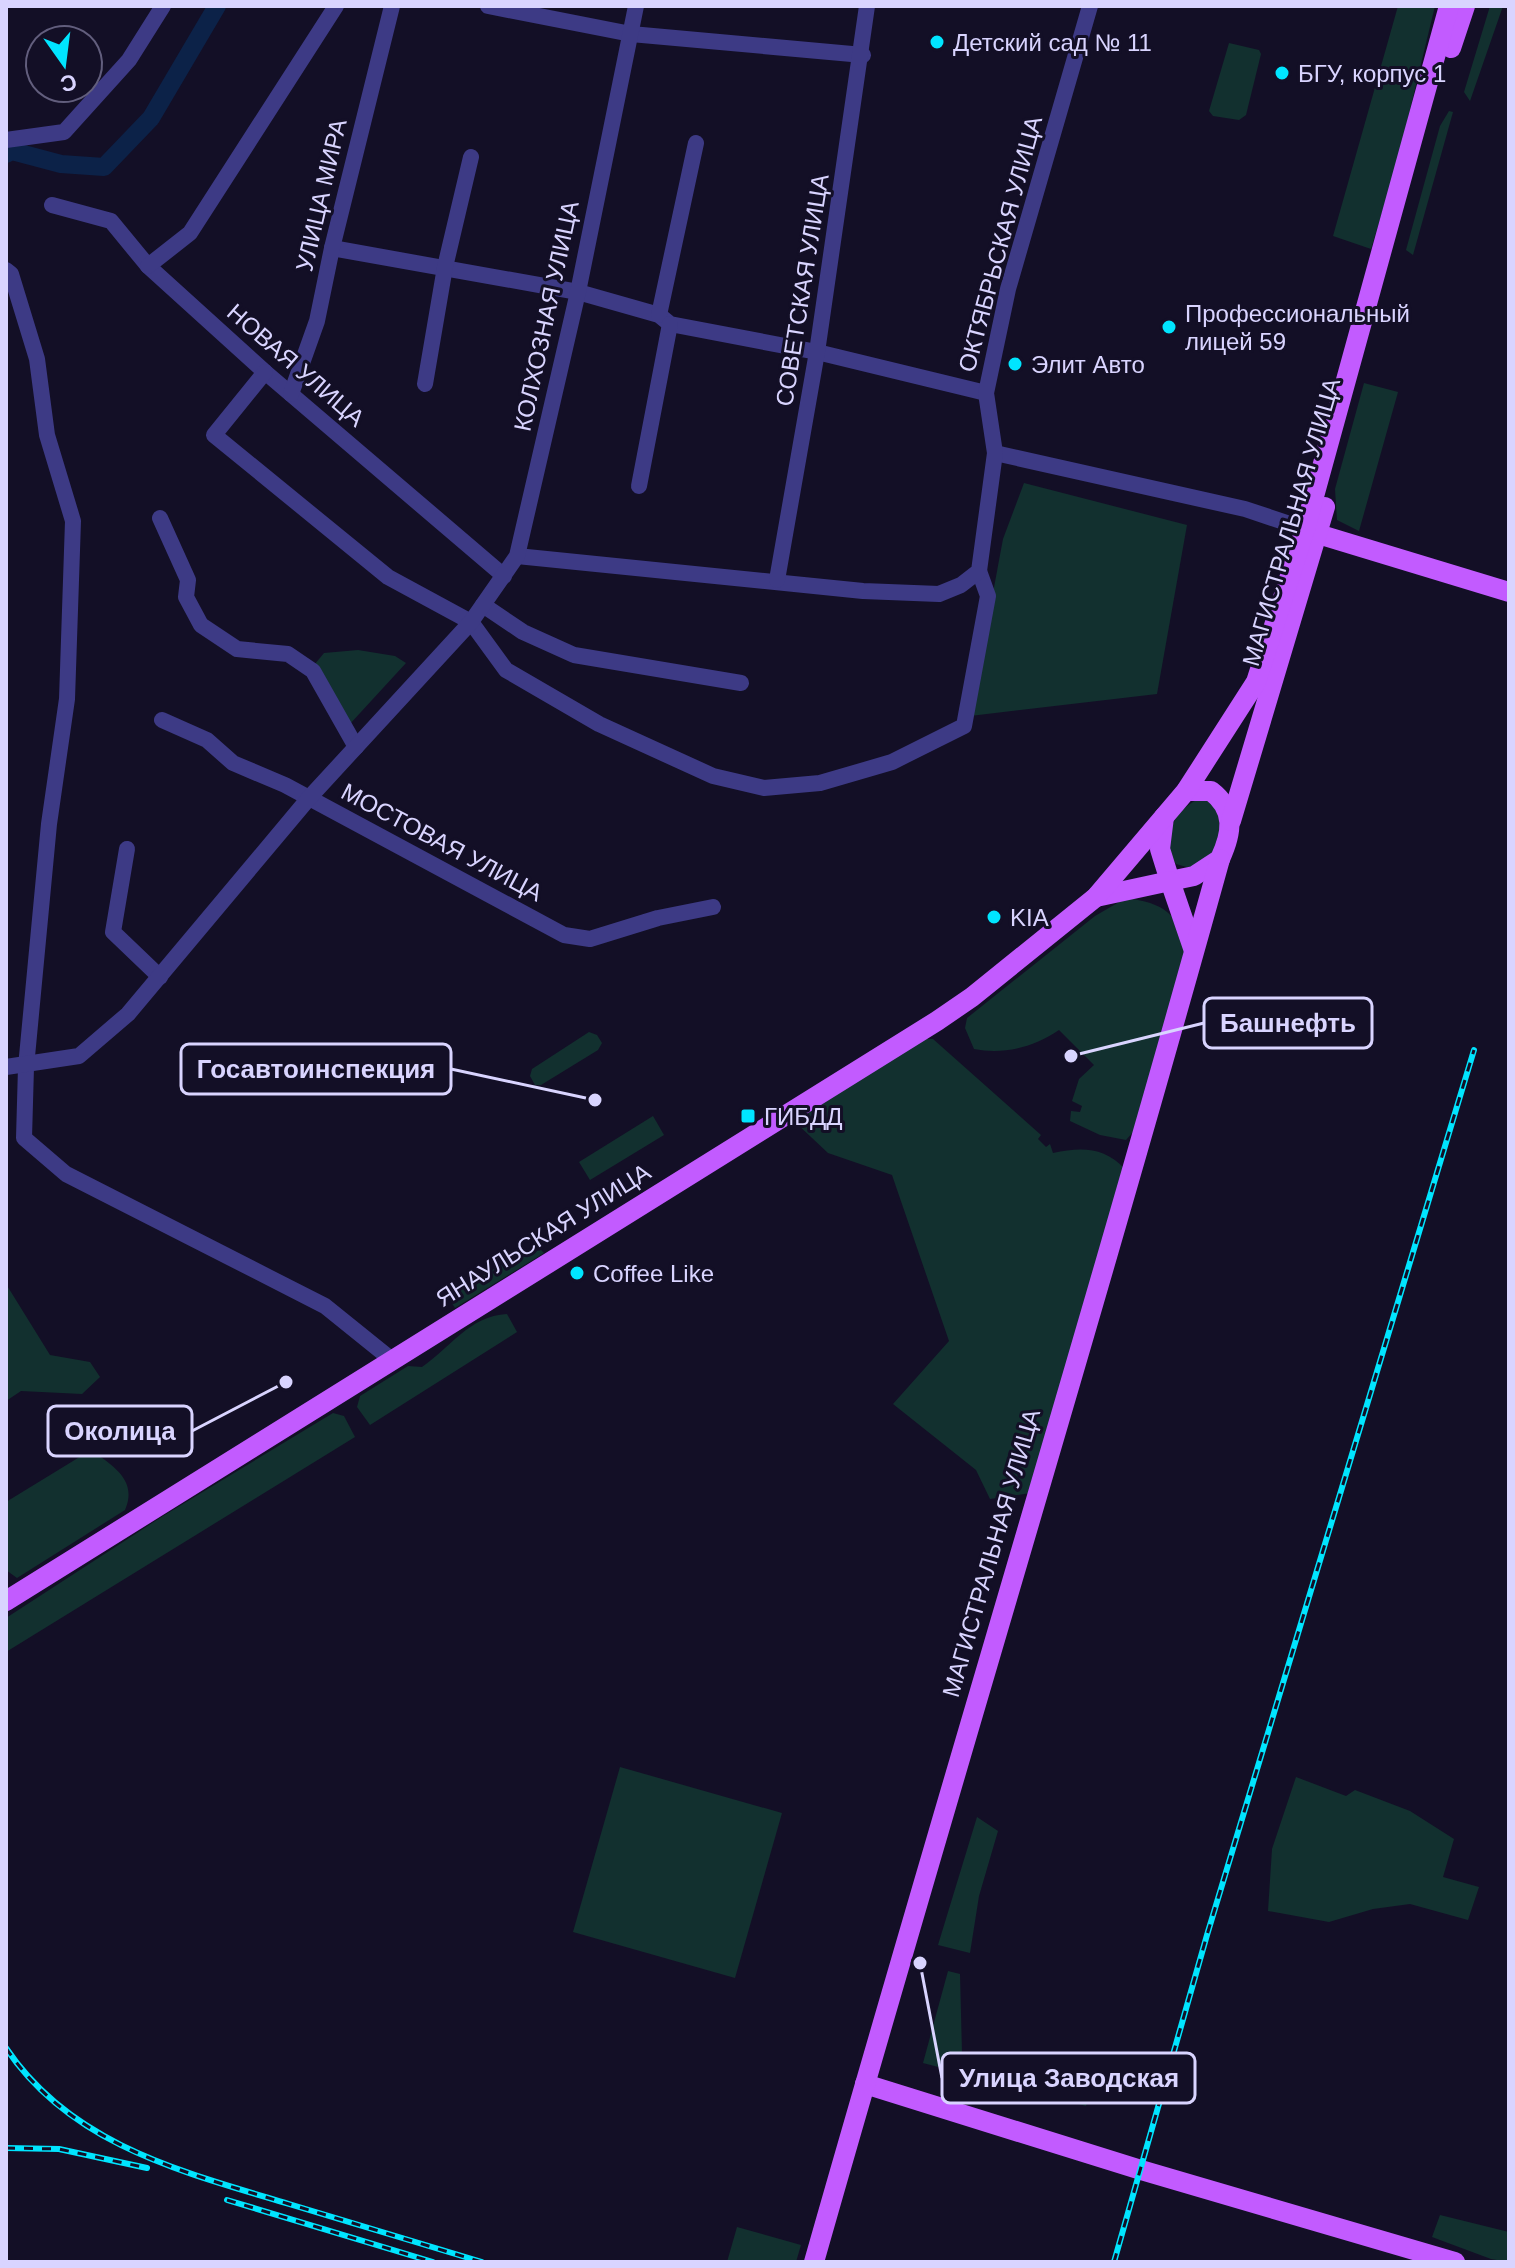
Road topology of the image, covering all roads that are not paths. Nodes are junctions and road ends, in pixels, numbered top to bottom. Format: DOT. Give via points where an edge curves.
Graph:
graph roads {
  1 [pos="163,6"];
  2 [pos="336,6"];
  3 [pos="392,6"];
  4 [pos="488,6"];
  5 [pos="636,6"];
  6 [pos="867,6"];
  7 [pos="1090,6"];
  8 [pos="1449,6"];
  9 [pos="1465,6"];
  10 [pos="631,34"];
  11 [pos="863,55"];
  12 [pos="6,140"];
  13 [pos="696,143"];
  14 [pos="471,157"];
  15 [pos="52,205"];
  16 [pos="332,248"];
  17 [pos="148,266"];
  18 [pos="445,267"];
  19 [pos="8,275"];
  20 [pos="578,292"];
  21 [pos="664,320"];
  22 [pos="817,352"];
  23 [pos="265,372"];
  24 [pos="425,384"];
  25 [pos="986,393"];
  26 [pos="291,394"];
  27 [pos="995,453"];
  28 [pos="639,486"];
  29 [pos="160,518"];
  30 [pos="1311,532"];
  31 [pos="517,556"];
  32 [pos="979,571"];
  33 [pos="504,576"];
  34 [pos="777,580"];
  35 [pos="1509,592"];
  36 [pos="483,605"];
  37 [pos="471,622"];
  38 [pos="741,683"];
  39 [pos="162,720"];
  40 [pos="356,747"];
  41 [pos="1186,791"];
  42 [pos="309,798"];
  43 [pos="1164,816"];
  44 [pos="1231,821"];
  45 [pos="127,849"];
  46 [pos="1220,859"];
  47 [pos="1170,881"];
  48 [pos="1096,897"];
  49 [pos="713,907"];
  50 [pos="1194,953"];
  51 [pos="160,977"];
  52 [pos="6,1067"];
  53 [pos="26,1067"];
  54 [pos="392,1360"];
  55 [pos="6,1601"];
  56 [pos="865,2084"];
  57 [pos="814,2262"];
  58 [pos="1455,2262"];
  1 -- 12 [label="street" via="129,60 64,132"];
  2 -- 17 [label="street" via="190,233"];
  3 -- 16 [label="street, УЛИЦА МИРА"];
  4 -- 10 [label="street"];
  5 -- 10 [label="street, КОЛХОЗНАЯ УЛИЦА"];
  6 -- 11 [label="street, СОВЕТСКАЯ УЛИЦА"];
  7 -- 25 [label="street, ОКТЯБРЬСКАЯ УЛИЦА" via="1008,289"];
  8 -- 30 [label="main road, МАГИСТРАЛЬНАЯ УЛИЦА"];
  9 -- 30 [label="main road, МАГИСТРАЛЬНАЯ УЛИЦА"];
  10 -- 11 [label="street"];
  10 -- 20 [label="street, КОЛХОЗНАЯ УЛИЦА"];
  11 -- 22 [label="street, СОВЕТСКАЯ УЛИЦА"];
  13 -- 21 [label="street"];
  14 -- 18 [label="street"];
  15 -- 17 [label="street, НОВАЯ УЛИЦА" via="111,221"];
  16 -- 18 [label="street"];
  16 -- 26 [label="street, УЛИЦА МИРА" via="317,321"];
  17 -- 23 [label="street, НОВАЯ УЛИЦА"];
  18 -- 20 [label="street"];
  18 -- 24 [label="street"];
  19 -- 53 [label="street" via="37,359 47,435 73,521 67,699 49,824"];
  20 -- 21 [label="street"];
  20 -- 31 [label="street, КОЛХОЗНАЯ УЛИЦА"];
  21 -- 22 [label="street"];
  21 -- 28 [label="street"];
  22 -- 25 [label="street"];
  22 -- 34 [label="street, СОВЕТСКАЯ УЛИЦА"];
  23 -- 26 [label="street, НОВАЯ УЛИЦА"];
  23 -- 37 [label="street" via="214,435 388,577"];
  25 -- 27 [label="street, ОКТЯБРЬСКАЯ УЛИЦА"];
  26 -- 33 [label="street, НОВАЯ УЛИЦА"];
  27 -- 30 [label="street" via="1245,509"];
  27 -- 32 [label="street, ОКТЯБРЬСКАЯ УЛИЦА"];
  29 -- 40 [label="street" via="201,625 237,649 288,654 313,671"];
  30 -- 35 [label="main road"];
  30 -- 41 [label="main road, МАГИСТРАЛЬНАЯ УЛИЦА" via="1256,682"];
  30 -- 44 [label="main road, МАГИСТРАЛЬНАЯ УЛИЦА"];
  31 -- 33 [label="street, КОЛХОЗНАЯ УЛИЦА"];
  31 -- 34 [label="street"];
  32 -- 34 [label="street" via="939,594"];
  32 -- 37 [label="street, ОКТЯБРЬСКАЯ УЛИЦА" via="988,596 964,726 892,762 820,783 764,788 713,776 599,724 506,670"];
  33 -- 36 [label="street, КОЛХОЗНАЯ УЛИЦА"];
  36 -- 37 [label="street, КОЛХОЗНАЯ УЛИЦА"];
  36 -- 38 [label="street" via="523,632 574,655"];
  37 -- 40 [label="street, КОЛХОЗНАЯ УЛИЦА"];
  39 -- 42 [label="street, МОСТОВАЯ УЛИЦА" via="207,740 233,763"];
  40 -- 42 [label="street, КОЛХОЗНАЯ УЛИЦА"];
  41 -- 43 [label="main road, МАГИСТРАЛЬНАЯ УЛИЦА"];
  41 -- 44 [label="main road" via="1211,791 1226,805"];
  42 -- 49 [label="street, МОСТОВАЯ УЛИЦА" via="564,935 590,939"];
  42 -- 51 [label="street, КОЛХОЗНАЯ УЛИЦА"];
  43 -- 47 [label="main road" via="1160,849"];
  43 -- 48 [label="main road, МАГИСТРАЛЬНАЯ УЛИЦА"];
  44 -- 46 [label="main road, МАГИСТРАЛЬНАЯ УЛИЦА"];
  45 -- 51 [label="street" via="113,932"];
  46 -- 47 [label="main road" via="1194,876"];
  46 -- 50 [label="main road, МАГИСТРАЛЬНАЯ УЛИЦА"];
  47 -- 48 [label="main road"];
  47 -- 50 [label="main road"];
  48 -- 54 [label="main road, ЯНАУЛЬСКАЯ УЛИЦА" via="937,1021"];
  50 -- 56 [label="main road, МАГИСТРАЛЬНАЯ УЛИЦА"];
  51 -- 53 [label="street, КОЛХОЗНАЯ УЛИЦА" via="128,1014 79,1056"];
  52 -- 53 [label="street, КОЛХОЗНАЯ УЛИЦА"];
  53 -- 54 [label="street" via="24,1138 38,1153 77,1180 325,1306"];
  54 -- 55 [label="main road, ЯНАУЛЬСКАЯ УЛИЦА"];
  56 -- 57 [label="main road, МАГИСТРАЛЬНАЯ УЛИЦА"];
  56 -- 58 [label="main road"];
}
